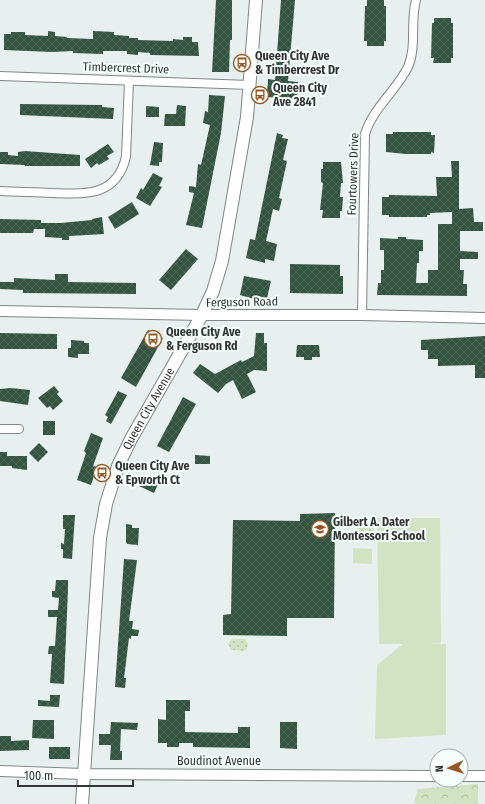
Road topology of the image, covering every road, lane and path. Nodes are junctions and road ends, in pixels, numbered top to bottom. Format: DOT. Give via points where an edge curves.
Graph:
graph roads {
  1 [pos="256,0"];
  2 [pos="416,0"];
  3 [pos="0,76"];
  4 [pos="129,81"];
  5 [pos="250,85"];
  6 [pos="0,191"];
  7 [pos="0,311"];
  8 [pos="202,315"];
  9 [pos="362,315"];
  10 [pos="485,318"];
  11 [pos="0,429"];
  12 [pos="19,429"];
  13 [pos="0,771"];
  14 [pos="83,774"];
  15 [pos="429,776"];
  16 [pos="469,776"];
  17 [pos="485,776"];
  18 [pos="82,804"];
  1 -- 5 [label="main road, Queen City Avenue"];
  2 -- 9 [label="street, Fourtowers Drive" via="412,12 411,54 407,67 371,118 365,134"];
  3 -- 4 [label="street, Timbercrest Drive"];
  4 -- 5 [label="street, Timbercrest Drive"];
  4 -- 6 [label="street" via="126,157 124,166 114,181 94,192"];
  5 -- 8 [label="main road, Queen City Avenue" via="228,235 213,291"];
  7 -- 8 [label="street, Ferguson Road"];
  8 -- 9 [label="street, Ferguson Road"];
  8 -- 14 [label="main road, Queen City Avenue" via="131,439 111,483 100,538"];
  9 -- 10 [label="street, Ferguson Road"];
  11 -- 12 [label="street"];
  13 -- 14 [label="street, Boudinot Avenue"];
  14 -- 15 [label="street, Boudinot Avenue"];
  14 -- 18 [label="main road, Queen City Avenue"];
  16 -- 17 [label="street"];
}
